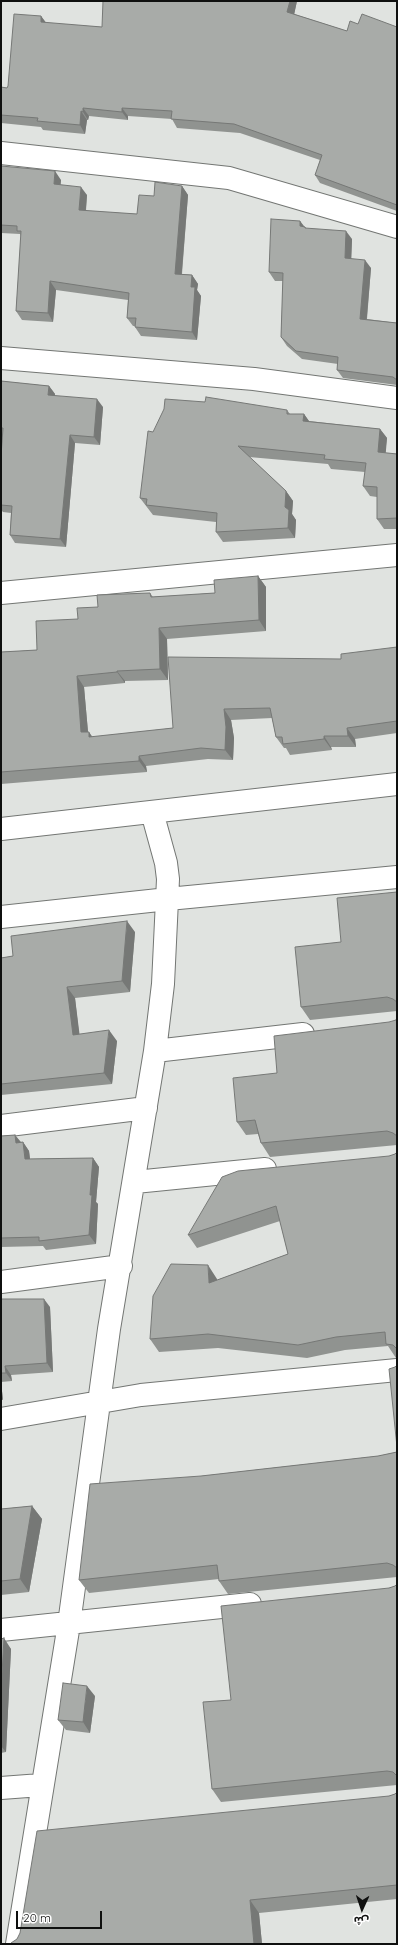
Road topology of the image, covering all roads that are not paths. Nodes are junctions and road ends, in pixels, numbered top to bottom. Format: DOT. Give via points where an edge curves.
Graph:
graph roads {
  1 [pos="1,153"];
  2 [pos="397,227"];
  3 [pos="1,358"];
  4 [pos="397,398"];
  5 [pos="397,555"];
  6 [pos="1,593"];
  7 [pos="397,784"];
  8 [pos="152,812"];
  9 [pos="1,829"];
  10 [pos="397,877"];
  11 [pos="168,899"];
  12 [pos="1,917"];
  13 [pos="319,1032"];
  14 [pos="155,1052"];
  15 [pos="146,1108"];
  16 [pos="1,1126"];
  17 [pos="286,1167"];
  18 [pos="134,1182"];
  19 [pos="121,1266"];
  20 [pos="1,1282"];
  21 [pos="397,1370"];
  22 [pos="99,1403"];
  23 [pos="1,1419"];
  24 [pos="272,1602"];
  25 [pos="68,1624"];
  26 [pos="1,1630"];
  27 [pos="41,1785"];
  28 [pos="1,1788"];
  29 [pos="58,1830"];
  30 [pos="34,1832"];
  31 [pos="17,1944"];
  1 -- 2 [label="street" via="229,178"];
  3 -- 4 [label="street" via="258,380"];
  5 -- 6 [label="street"];
  7 -- 8 [label="street"];
  8 -- 9 [label="street"];
  8 -- 11 [label="street" via="166,863"];
  10 -- 11 [label="street"];
  11 -- 12 [label="street"];
  11 -- 14 [label="street" via="163,984"];
  13 -- 14 [label="street"];
  14 -- 15 [label="street"];
  15 -- 16 [label="street"];
  15 -- 18 [label="street"];
  17 -- 18 [label="street"];
  18 -- 19 [label="street"];
  19 -- 20 [label="street"];
  19 -- 22 [label="street"];
  21 -- 22 [label="street" via="186,1390"];
  22 -- 23 [label="street"];
  22 -- 25 [label="street"];
  24 -- 25 [label="street"];
  25 -- 26 [label="street"];
  25 -- 27 [label="street"];
  27 -- 28 [label="street"];
  27 -- 30 [label="street"];
  29 -- 30 [label="street"];
  30 -- 31 [label="street"];
}
